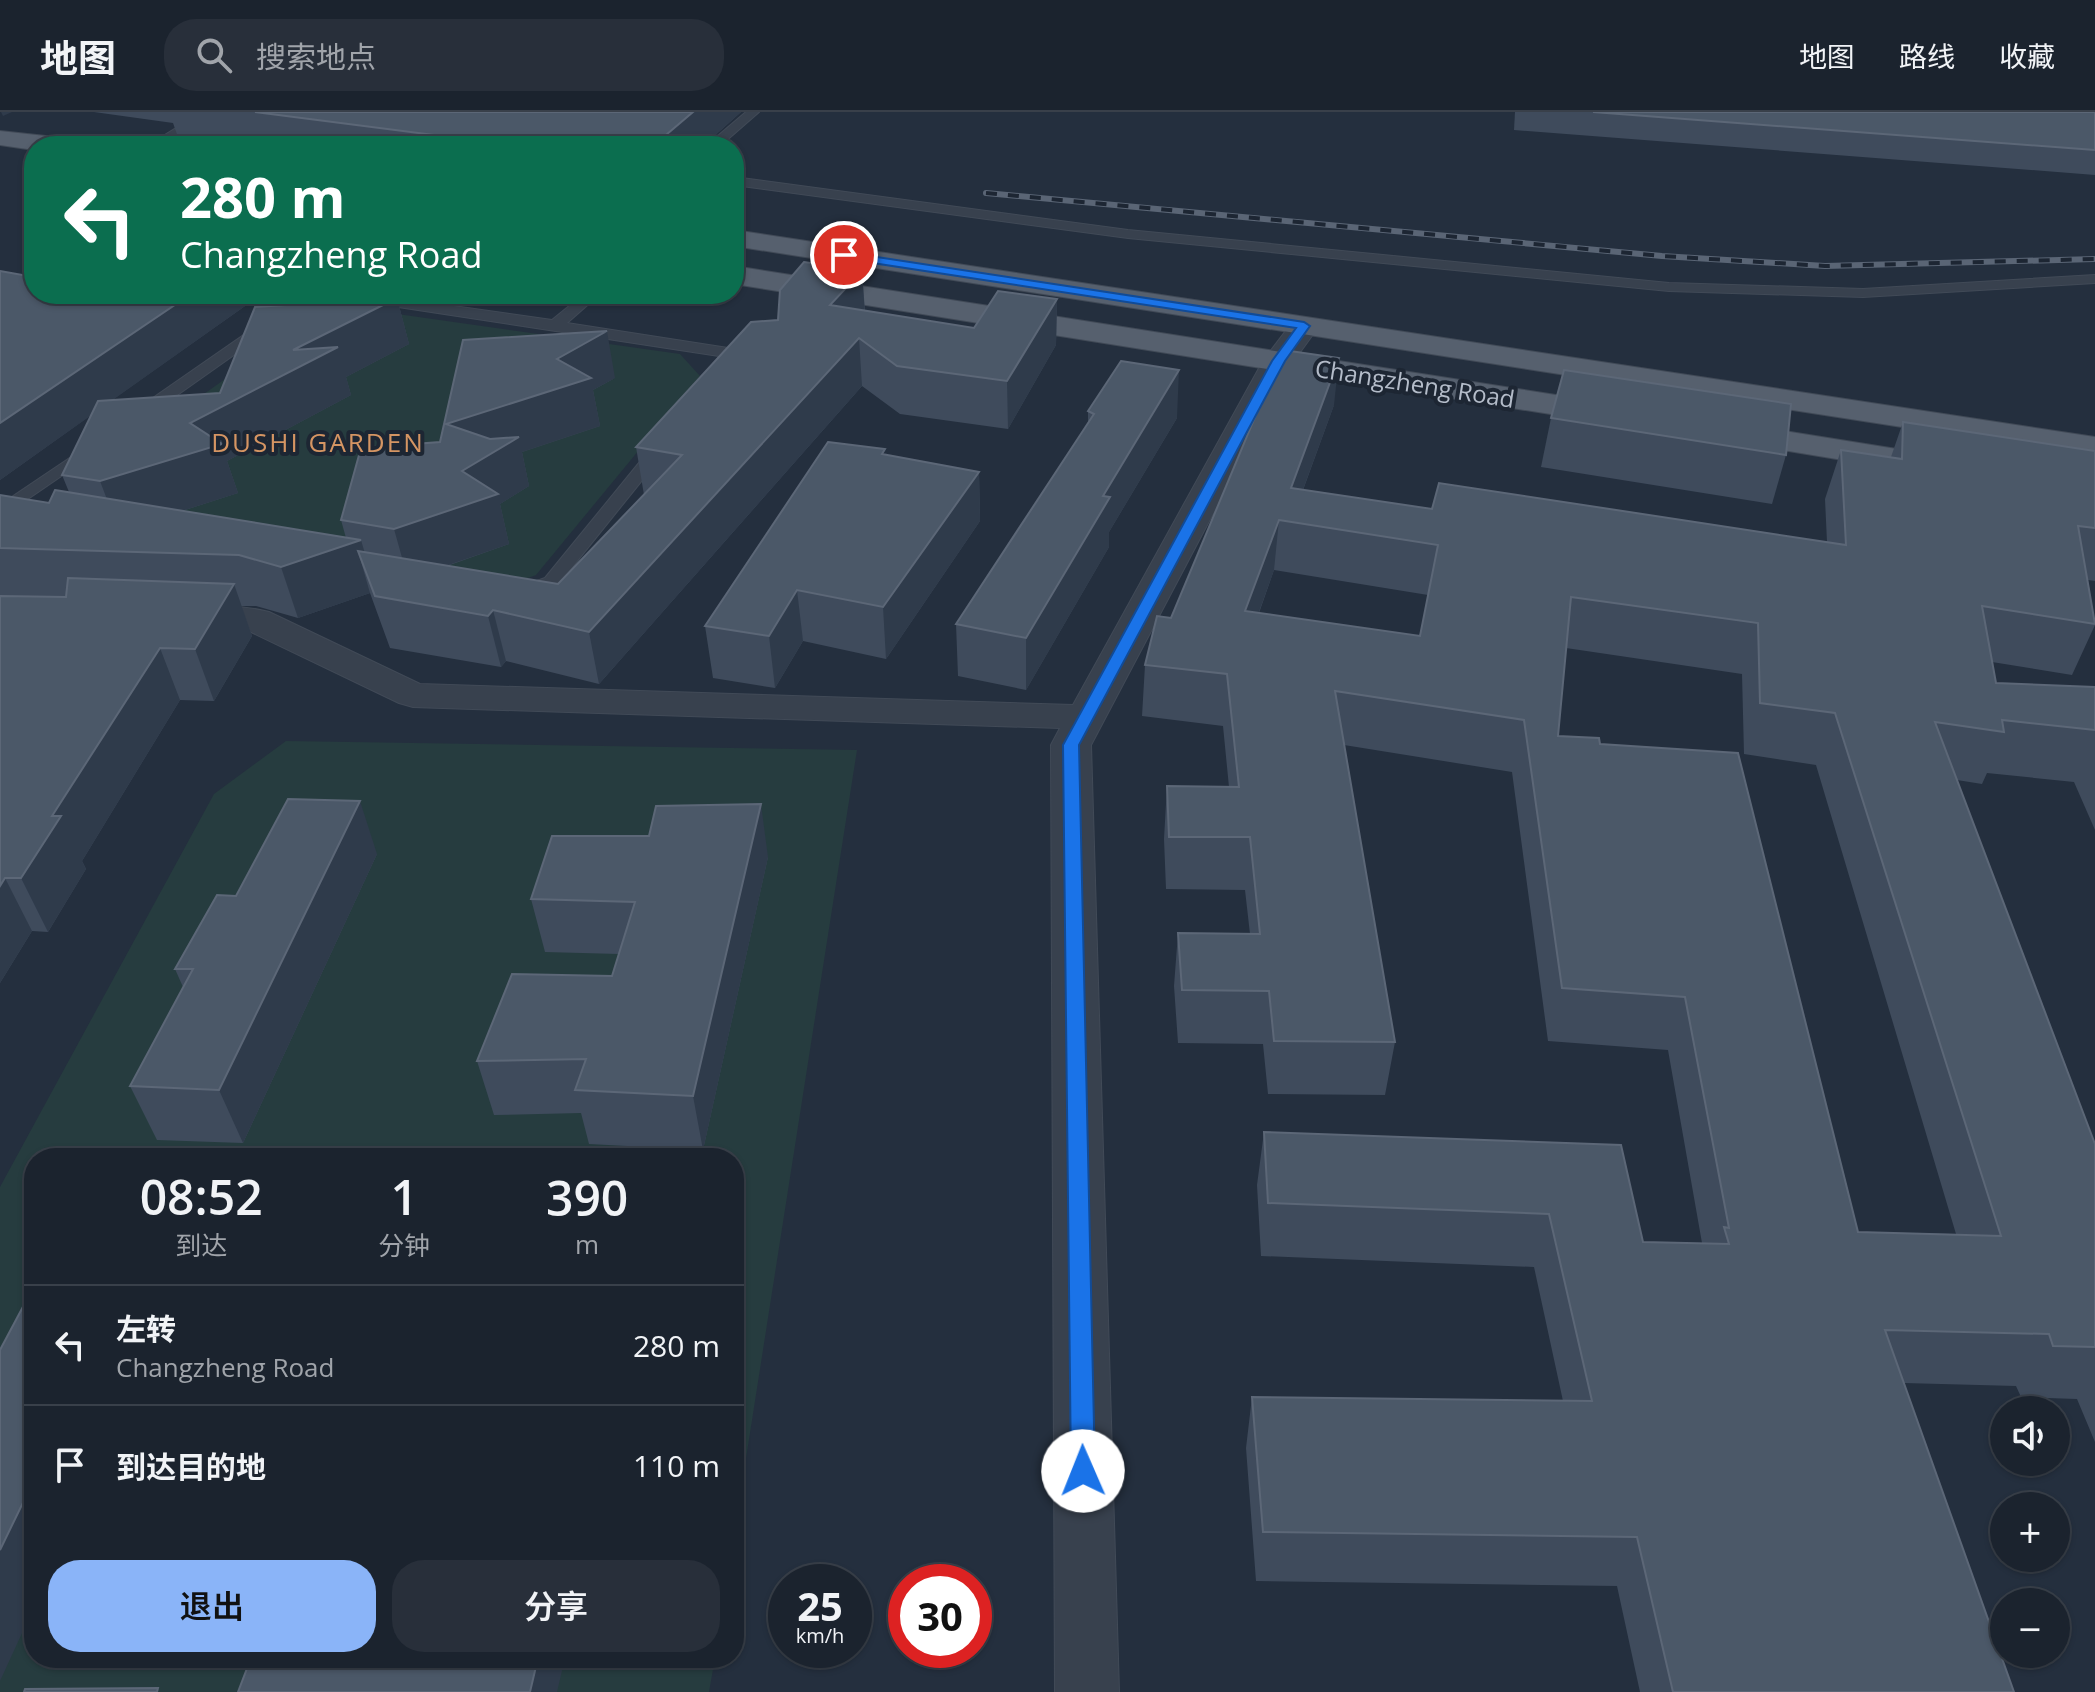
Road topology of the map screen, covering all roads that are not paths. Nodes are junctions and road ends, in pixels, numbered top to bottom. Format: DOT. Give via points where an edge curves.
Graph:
graph roads {
  1 [pos="211,112"];
  2 [pos="753,112"];
  3 [pos="170,136"];
  4 [pos="724,136"];
  5 [pos="0,138"];
  6 [pos="24,141"];
  7 [pos="0,159"];
  8 [pos="24,163"];
  9 [pos="744,182"];
  10 [pos="744,240"];
  11 [pos="744,276"];
  12 [pos="2095,279"];
  13 [pos="299,304"];
  14 [pos="409,304"];
  15 [pos="581,304"];
  16 [pos="555,325"];
  17 [pos="1291,343"];
  18 [pos="704,392"];
  19 [pos="1640,418"];
  20 [pos="130,422"];
  21 [pos="1702,428"];
  22 [pos="666,439"];
  23 [pos="104,440"];
  24 [pos="2095,447"];
  25 [pos="1938,466"];
  26 [pos="5,517"];
  27 [pos="498,602"];
  28 [pos="144,616"];
  29 [pos="1086,717"];
  30 [pos="1087,1692"];
  1 -- 3 [label="lane"];
  2 -- 4 [label="lane"];
  5 -- 6 [label="main road"];
  7 -- 8 [label="main road"];
  9 -- 12 [label="lane" via="1128,234 1669,287 1863,293"];
  10 -- 17 [label="main road, Changzheng Road"];
  11 -- 17 [label="main road, Changzheng Road"];
  13 -- 20 [label="lane"];
  14 -- 16 [label="lane"];
  15 -- 16 [label="lane"];
  16 -- 18 [label="lane" via="728,353"];
  17 -- 19 [label="main road, Changzheng Road"];
  17 -- 24 [label="main road, Changzheng Road"];
  17 -- 29 [label="street"];
  21 -- 25 [label="main road"];
  22 -- 27 [label="lane" via="551,582"];
  23 -- 26 [label="lane"];
  28 -- 29 [label="street" via="256,620 413,695"];
  29 -- 30 [label="street" via="1071,745"];
}
